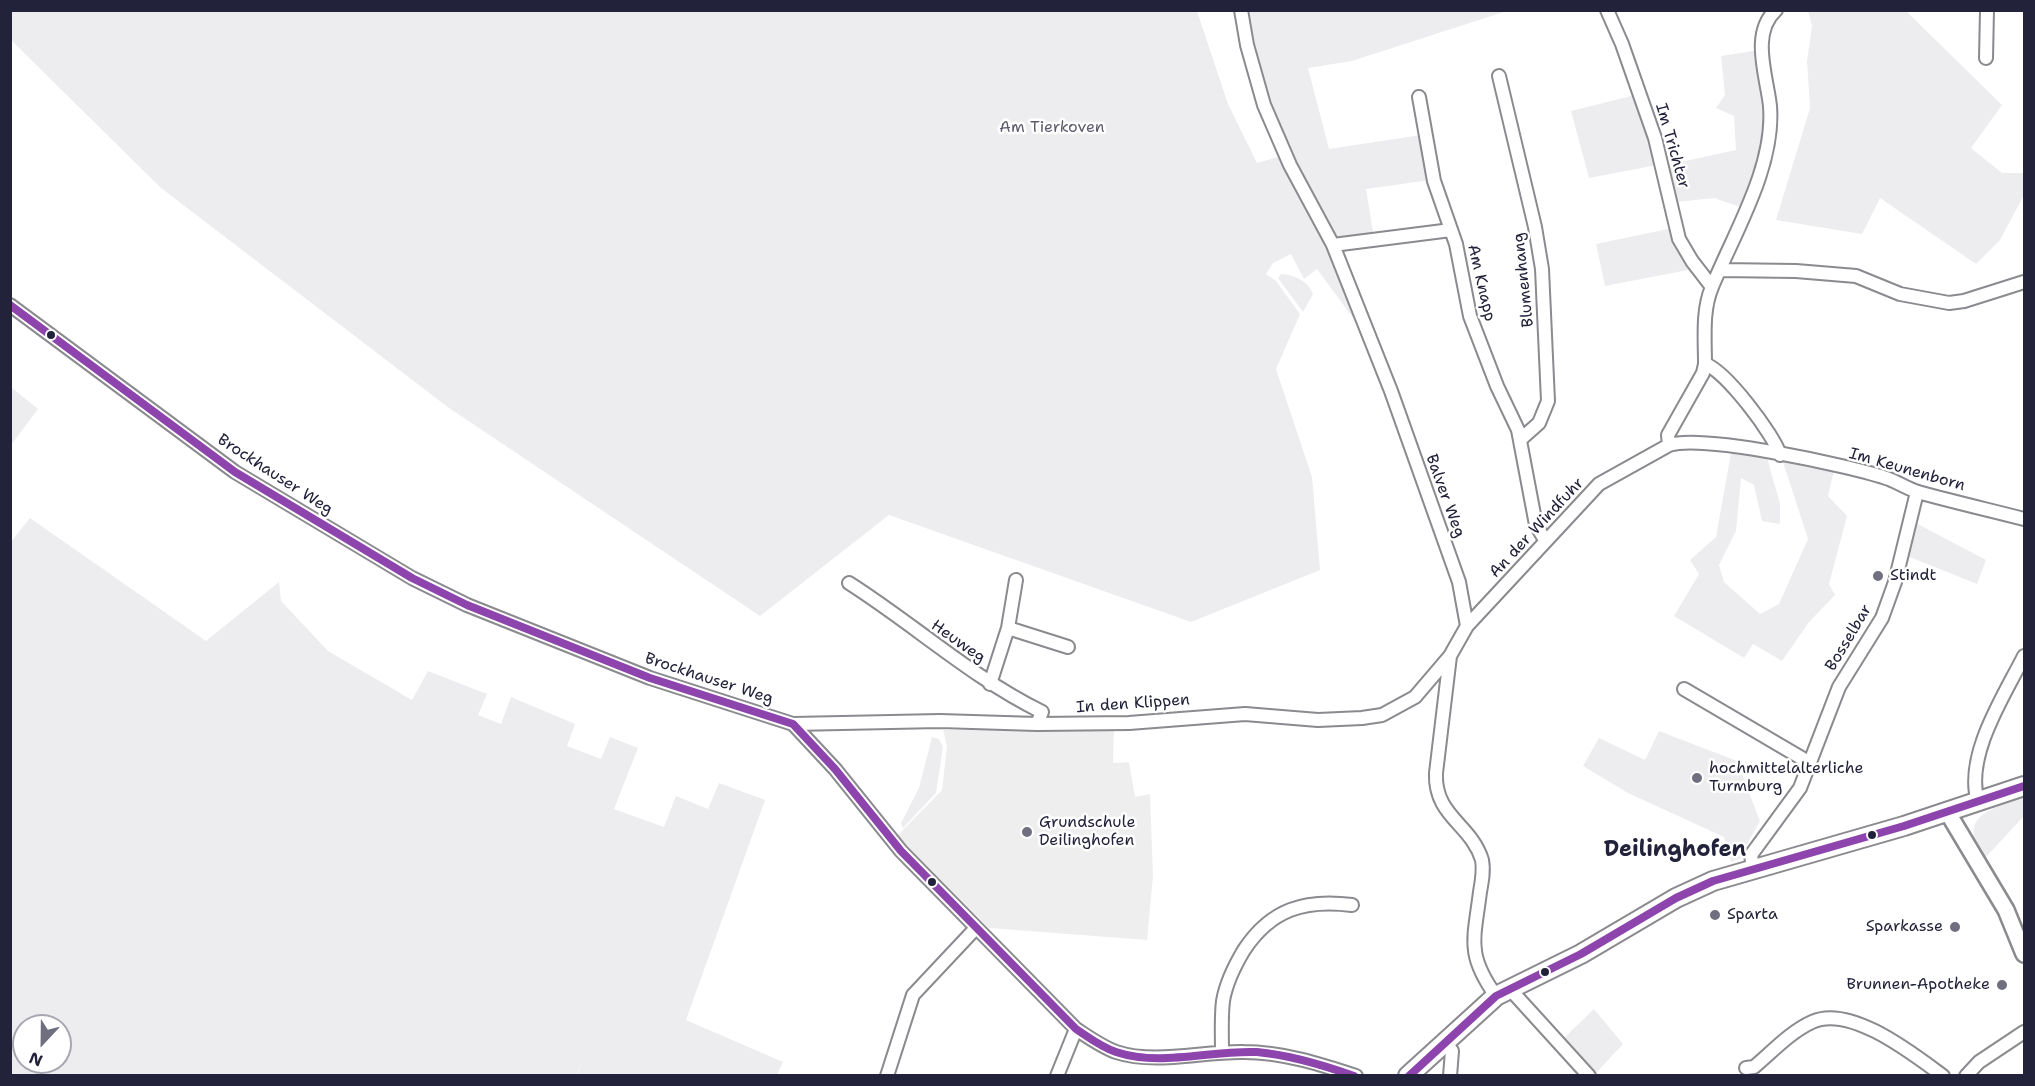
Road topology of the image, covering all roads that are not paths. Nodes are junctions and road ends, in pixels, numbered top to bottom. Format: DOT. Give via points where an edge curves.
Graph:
graph roads {
  1 [pos="1241,10"];
  2 [pos="1606,10"];
  3 [pos="1776,10"];
  4 [pos="1988,10"];
  5 [pos="1986,58"];
  6 [pos="1499,76"];
  7 [pos="1419,97"];
  8 [pos="1450,230"];
  9 [pos="1333,245"];
  10 [pos="1721,270"];
  11 [pos="2025,282"];
  12 [pos="1712,287"];
  13 [pos="10,305"];
  14 [pos="1705,364"];
  15 [pos="1521,439"];
  16 [pos="1669,445"];
  17 [pos="1728,446"];
  18 [pos="1780,455"];
  19 [pos="1917,492"];
  20 [pos="2025,519"];
  21 [pos="1545,540"];
  22 [pos="1016,580"];
  23 [pos="849,583"];
  24 [pos="1467,626"];
  25 [pos="1008,628"];
  26 [pos="1068,647"];
  27 [pos="1450,656"];
  28 [pos="2025,656"];
  29 [pos="990,684"];
  30 [pos="1684,689"];
  31 [pos="793,724"];
  32 [pos="1037,724"];
  33 [pos="1810,763"];
  34 [pos="2025,786"];
  35 [pos="1978,802"];
  36 [pos="1947,813"];
  37 [pos="1753,868"];
  38 [pos="1352,905"];
  39 [pos="975,928"];
  40 [pos="2025,954"];
  41 [pos="1502,992"];
  42 [pos="1076,1029"];
  43 [pos="2025,1032"];
  44 [pos="1445,1042"];
  45 [pos="1222,1052"];
  46 [pos="1746,1068"];
  47 [pos="887,1076"];
  48 [pos="1057,1076"];
  49 [pos="1356,1076"];
  50 [pos="1408,1076"];
  51 [pos="1450,1076"];
  52 [pos="1589,1076"];
  53 [pos="1943,1076"];
  54 [pos="1966,1076"];
  1 -- 9 [label="street, Balver Weg" via="1264,105 1290,165"];
  2 -- 12 [label="street, Im Trichter" via="1655,138 1679,239"];
  3 -- 10 [label="street" via="1765,24 1762,43 1771,129 1746,213"];
  4 -- 5 [label="street"];
  6 -- 15 [label="street, Blumenhang" via="1542,269 1548,401 1539,423"];
  7 -- 8 [label="street, Am Knapp" via="1434,181"];
  8 -- 9 [label="street"];
  8 -- 15 [label="street, Am Knapp" via="1471,322"];
  9 -- 24 [label="street, Balver Weg" via="1391,391 1459,582"];
  10 -- 11 [label="street" via="1856,276 1900,294 1948,303"];
  10 -- 12 [label="street"];
  12 -- 14 [label="street" via="1706,306"];
  13 -- 31 [label="street, Brockhauser Weg" via="235,472 411,578 467,605 650,678"];
  14 -- 16 [label="street" via="1668,435"];
  14 -- 18 [label="street" via="1717,370 1733,389 1777,444"];
  15 -- 21 [label="street, Am Knapp" via="1536,525"];
  16 -- 17 [label="street, An der Windfuhr" via="1693,442"];
  16 -- 21 [label="street, An der Windfuhr" via="1599,484"];
  17 -- 18 [label="street, Im Keunenborn"];
  18 -- 19 [label="street, Im Keunenborn" via="1889,479"];
  19 -- 20 [label="street, Im Keunenborn"];
  19 -- 33 [label="street, Bosselbar" via="1886,610 1839,687"];
  21 -- 24 [label="street, An der Windfuhr"];
  22 -- 25 [label="street"];
  23 -- 29 [label="street, Heuweg"];
  24 -- 27 [label="street"];
  25 -- 26 [label="street"];
  25 -- 29 [label="street"];
  27 -- 32 [label="street, In den Klippen" via="1415,697 1382,715 1317,720 1245,714 1129,723"];
  27 -- 41 [label="street" via="1436,792 1440,803 1474,844 1482,862 1474,956 1483,978"];
  28 -- 35 [label="street" via="1980,751 1975,790"];
  29 -- 32 [label="street, Heuweg" via="1042,712"];
  30 -- 33 [label="street"];
  31 -- 32 [label="street, In den Klippen"];
  31 -- 39 [label="street, Brockhauser Weg" via="894,843"];
  33 -- 37 [label="street, Bosselbar" via="1800,788 1751,855"];
  34 -- 35 [label="main road"];
  35 -- 36 [label="main road"];
  36 -- 37 [label="main road"];
  36 -- 40 [label="street" via="2006,910"];
  37 -- 41 [label="main road" via="1676,898 1581,954"];
  38 -- 45 [label="street" via="1329,902 1289,909 1257,931 1226,987"];
  39 -- 42 [label="street, Brockhauser Weg"];
  39 -- 47 [label="street" via="913,994"];
  41 -- 44 [label="main road"];
  41 -- 52 [label="street"];
  42 -- 45 [label="street, Brockhauser Weg" via="1113,1051 1131,1056"];
  42 -- 48 [label="street"];
  43 -- 54 [label="street" via="1979,1062"];
  44 -- 50 [label="main road"];
  44 -- 51 [label="street" via="1452,1051"];
  45 -- 49 [label="street, Brockhauser Weg" via="1312,1062"];
  46 -- 53 [label="street" via="1754,1067 1813,1021 1832,1016 1905,1048"];
}
